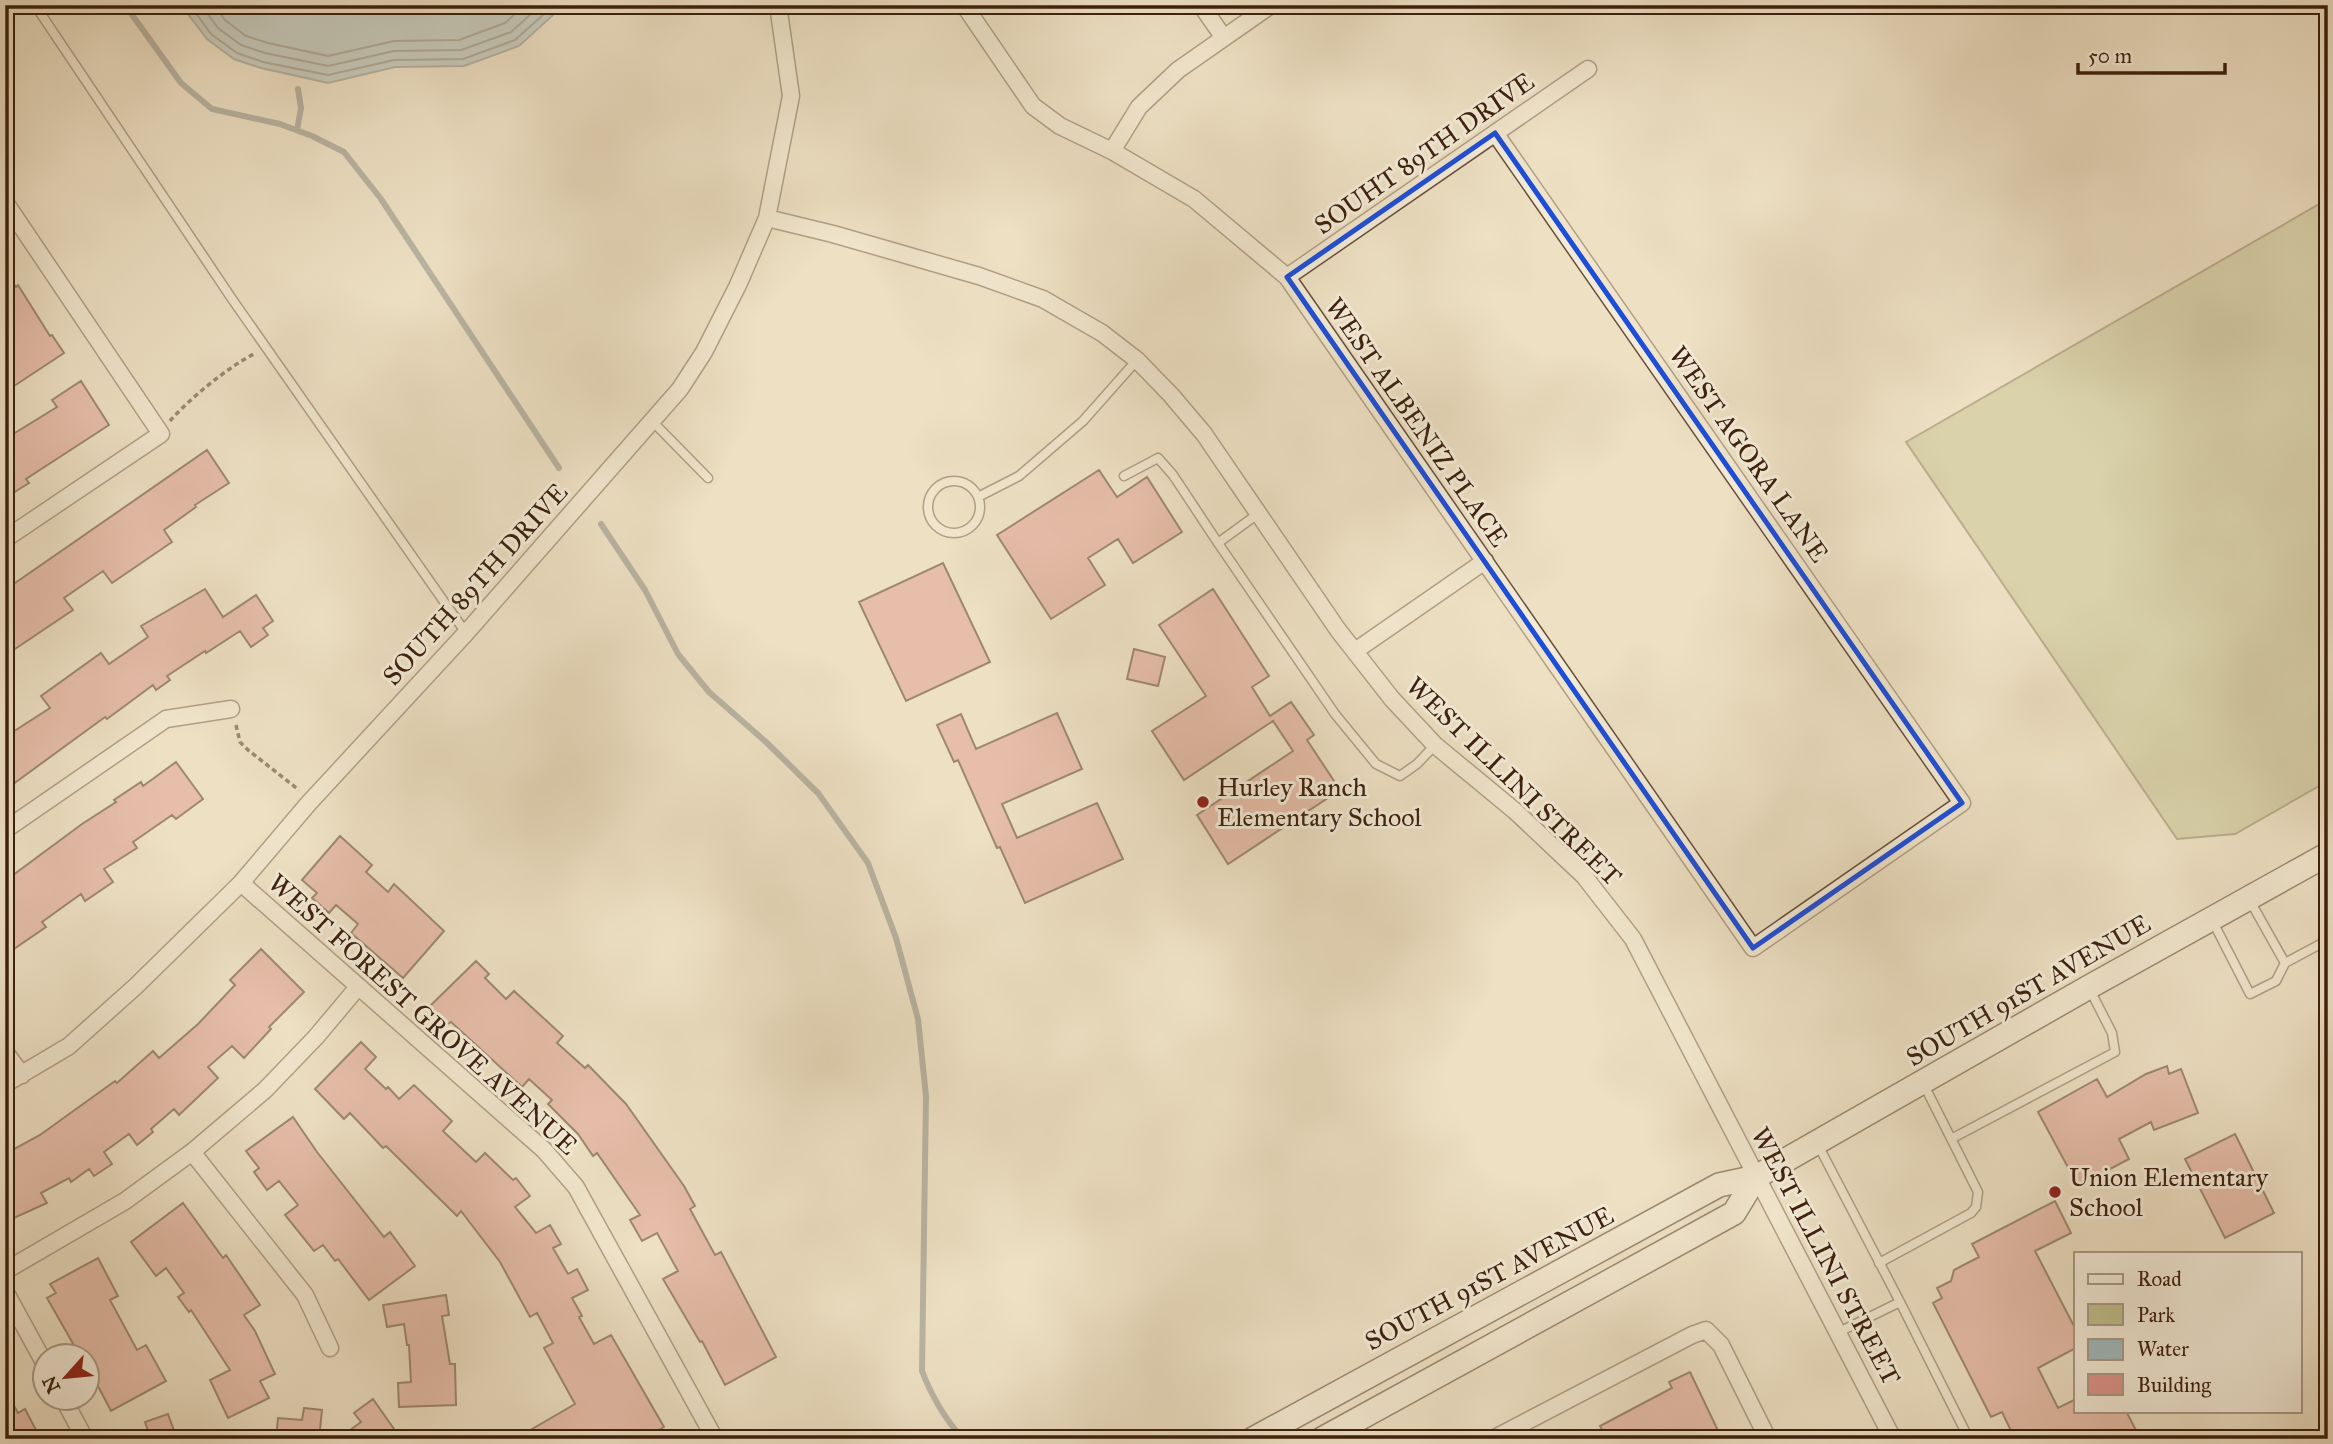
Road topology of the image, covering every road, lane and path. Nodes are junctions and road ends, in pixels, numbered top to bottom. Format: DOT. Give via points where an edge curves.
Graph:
graph roads {
  1 [pos="35,5"];
  2 [pos="778,5"];
  3 [pos="964,5"];
  4 [pos="1201,5"];
  5 [pos="1271,5"];
  6 [pos="1224,38"];
  7 [pos="1588,69"];
  8 [pos="1495,133"];
  9 [pos="1112,151"];
  10 [pos="5,202"];
  11 [pos="767,218"];
  12 [pos="1287,277"];
  13 [pos="267,348"];
  14 [pos="1137,360"];
  15 [pos="653,422"];
  16 [pos="161,434"];
  17 [pos="1124,476"];
  18 [pos="708,478"];
  19 [pos="978,497"];
  20 [pos="1259,513"];
  21 [pos="5,539"];
  22 [pos="1218,543"];
  23 [pos="1485,561"];
  24 [pos="466,633"];
  25 [pos="1355,652"];
  26 [pos="231,709"];
  27 [pos="1435,745"];
  28 [pos="312,800"];
  29 [pos="5,830"];
  30 [pos="2328,854"];
  31 [pos="241,883"];
  32 [pos="2249,897"];
  33 [pos="2211,918"];
  34 [pos="2328,940"];
  35 [pos="1753,948"];
  36 [pos="2285,963"];
  37 [pos="358,986"];
  38 [pos="2088,987"];
  39 [pos="5,1052"];
  40 [pos="22,1075"];
  41 [pos="1923,1082"];
  42 [pos="5,1084"];
  43 [pos="1951,1139"];
  44 [pos="1817,1143"];
  45 [pos="192,1152"];
  46 [pos="1756,1177"];
  47 [pos="1879,1263"];
  48 [pos="5,1271"];
  49 [pos="5,1291"];
  50 [pos="1900,1302"];
  51 [pos="1839,1332"];
  52 [pos="33,1342"];
  53 [pos="330,1348"];
  54 [pos="71,1412"];
  55 [pos="85,1439"];
  56 [pos="715,1439"];
  57 [pos="1253,1439"];
  58 [pos="1322,1439"];
  59 [pos="1493,1439"];
  60 [pos="1768,1439"];
  61 [pos="1894,1439"];
  62 [pos="1969,1439"];
  1 -- 13 [label="lane"];
  2 -- 11 [label="street, SOUTH 89TH DRIVE" via="791,96"];
  3 -- 9 [label="street, WEST ALBENIZ PLACE" via="1033,106 1060,126"];
  4 -- 6 [label="street"];
  5 -- 6 [label="street"];
  6 -- 9 [label="street" via="1178,70 1139,107"];
  7 -- 8 [label="street, SOUHT 89TH DRIVE"];
  8 -- 12 [label="street, SOUHT 89TH DRIVE"];
  8 -- 35 [label="street, WEST AGORA LANE" via="1962,803"];
  9 -- 12 [label="street, WEST ALBENIZ PLACE" via="1194,199"];
  10 -- 16 [label="street"];
  11 -- 14 [label="street, WEST ILLINI STREET" via="979,276 1043,299 1102,333"];
  11 -- 15 [label="street, SOUTH 89TH DRIVE" via="704,352"];
  12 -- 23 [label="street, WEST ALBENIZ PLACE"];
  13 -- 16 [label="path" via="243,359 209,385"];
  13 -- 24 [label="lane"];
  14 -- 19 [label="lane" via="1083,421 1019,477"];
  14 -- 20 [label="street, WEST ILLINI STREET" via="1204,434"];
  15 -- 18 [label="lane"];
  15 -- 24 [label="street, SOUTH 89TH DRIVE"];
  16 -- 21 [label="street"];
  17 -- 22 [label="lane" via="1158,458"];
  19 -- 19 [label="lane" via="967,484 943,483 928,502 930,519 943,531 969,529 979,514"];
  20 -- 22 [label="lane"];
  20 -- 25 [label="street, WEST ILLINI STREET"];
  22 -- 27 [label="lane" via="1335,714 1376,764 1399,776"];
  23 -- 25 [label="street"];
  23 -- 35 [label="street, WEST ALBENIZ PLACE"];
  24 -- 28 [label="street, SOUTH 89TH DRIVE"];
  25 -- 27 [label="street, WEST ILLINI STREET"];
  26 -- 28 [label="path" via="240,742"];
  26 -- 29 [label="street" via="166,719"];
  27 -- 46 [label="street, WEST ILLINI STREET" via="1584,876 1633,939"];
  28 -- 31 [label="street, SOUTH 89TH DRIVE"];
  30 -- 32 [label="main road, SOUTH 91ST AVENUE"];
  31 -- 37 [label="street, WEST FOREST GROVE AVENUE"];
  31 -- 40 [label="street, SOUTH 89TH DRIVE" via="69,1046"];
  32 -- 33 [label="main road, SOUTH 91ST AVENUE"];
  32 -- 36 [label="lane"];
  33 -- 36 [label="lane" via="2250,995 2276,981"];
  33 -- 38 [label="main road, SOUTH 91ST AVENUE"];
  34 -- 36 [label="lane"];
  37 -- 45 [label="street" via="265,1090"];
  37 -- 56 [label="street, WEST FOREST GROVE AVENUE" via="544,1150 576,1187"];
  38 -- 41 [label="main road, SOUTH 91ST AVENUE"];
  38 -- 43 [label="lane" via="2112,1033 2115,1052"];
  39 -- 40 [label="street"];
  40 -- 42 [label="street, SOUTH 89TH DRIVE"];
  41 -- 43 [label="lane"];
  41 -- 44 [label="main road, SOUTH 91ST AVENUE"];
  43 -- 47 [label="lane" via="1978,1192 1976,1207"];
  44 -- 46 [label="main road, SOUTH 91ST AVENUE"];
  44 -- 47 [label="lane"];
  45 -- 48 [label="street" via="125,1201"];
  45 -- 53 [label="street" via="305,1295"];
  46 -- 51 [label="street, WEST ILLINI STREET"];
  46 -- 57 [label="main road, SOUTH 91ST AVENUE" via="1719,1185"];
  46 -- 58 [label="main road, SOUTH 91ST AVENUE" via="1734,1213"];
  47 -- 50 [label="lane"];
  49 -- 52 [label="street"];
  50 -- 51 [label="lane"];
  50 -- 62 [label="lane"];
  51 -- 61 [label="street, WEST ILLINI STREET"];
  54 -- 55 [label="street"];
  59 -- 60 [label="street" via="1706,1330 1721,1345"];
}
